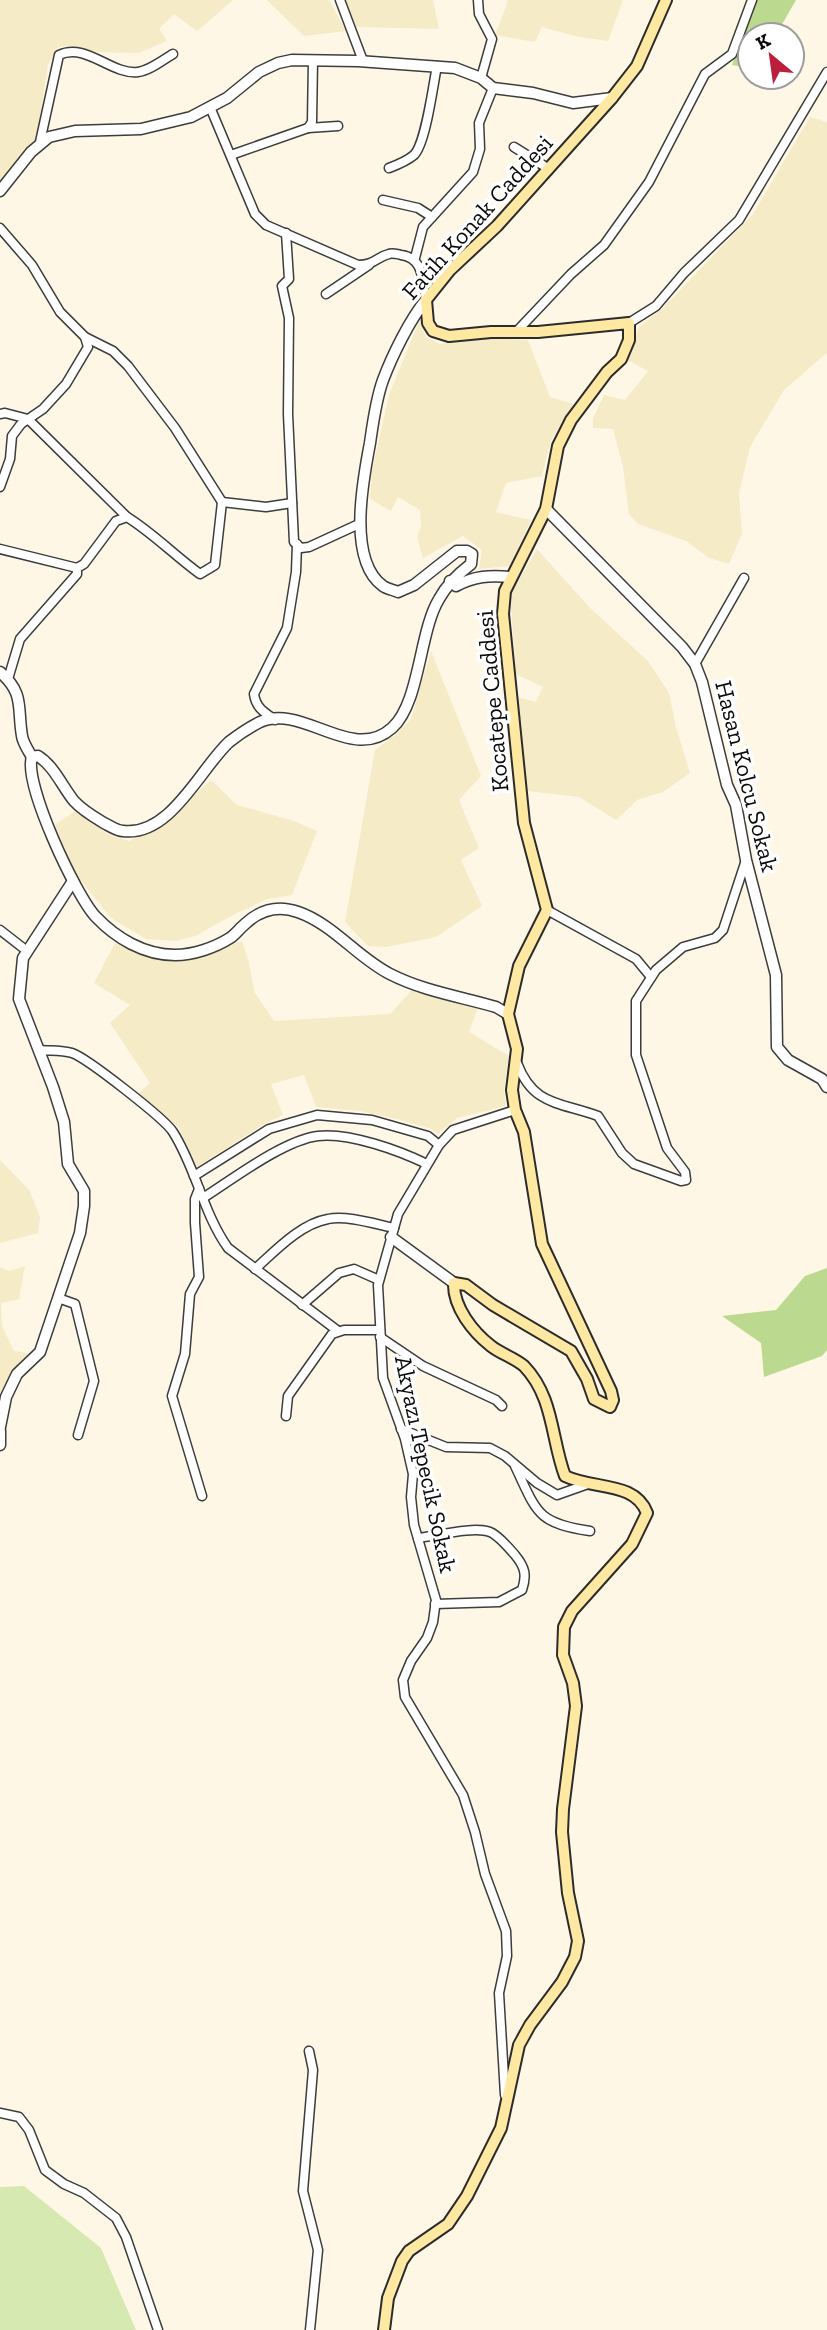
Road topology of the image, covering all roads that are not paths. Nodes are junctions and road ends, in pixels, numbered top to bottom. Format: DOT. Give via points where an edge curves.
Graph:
graph roads {
  1 [pos="340,0"];
  2 [pos="478,0"];
  3 [pos="666,0"];
  4 [pos="752,0"];
  5 [pos="173,54"];
  6 [pos="313,60"];
  7 [pos="363,61"];
  8 [pos="437,66"];
  9 [pos="827,72"];
  10 [pos="481,78"];
  11 [pos="494,88"];
  12 [pos="612,98"];
  13 [pos="210,107"];
  14 [pos="338,126"];
  15 [pos="308,128"];
  16 [pos="40,142"];
  17 [pos="514,147"];
  18 [pos="231,155"];
  19 [pos="389,168"];
  20 [pos="549,169"];
  21 [pos="0,191"];
  22 [pos="383,200"];
  23 [pos="432,217"];
  24 [pos="0,228"];
  25 [pos="286,233"];
  26 [pos="415,258"];
  27 [pos="369,265"];
  28 [pos="326,294"];
  29 [pos="426,300"];
  30 [pos="629,323"];
  31 [pos="517,331"];
  32 [pos="85,337"];
  33 [pos="0,414"];
  34 [pos="28,419"];
  35 [pos="0,487"];
  36 [pos="222,502"];
  37 [pos="292,503"];
  38 [pos="546,509"];
  39 [pos="127,517"];
  40 [pos="359,524"];
  41 [pos="297,544"];
  42 [pos="0,549"];
  43 [pos="77,568"];
  44 [pos="511,576"];
  45 [pos="744,578"];
  46 [pos="450,581"];
  47 [pos="695,664"];
  48 [pos="4,676"];
  49 [pos="275,720"];
  50 [pos="32,757"];
  51 [pos="746,860"];
  52 [pos="73,881"];
  53 [pos="547,910"];
  54 [pos="0,930"];
  55 [pos="27,951"];
  56 [pos="651,977"];
  57 [pos="508,1014"];
  58 [pos="40,1050"];
  59 [pos="516,1060"];
  60 [pos="827,1087"];
  61 [pos="515,1110"];
  62 [pos="439,1145"];
  63 [pos="428,1164"];
  64 [pos="194,1176"];
  65 [pos="201,1194"];
  66 [pos="392,1232"];
  67 [pos="255,1269"];
  68 [pos="379,1280"];
  69 [pos="454,1283"];
  70 [pos="58,1298"];
  71 [pos="302,1305"];
  72 [pos="338,1331"];
  73 [pos="380,1333"];
  74 [pos="502,1406"];
  75 [pos="286,1416"];
  76 [pos="0,1429"];
  77 [pos="401,1429"];
  78 [pos="78,1435"];
  79 [pos="0,1437"];
  80 [pos="0,1445"];
  81 [pos="514,1463"];
  82 [pos="588,1484"];
  83 [pos="202,1496"];
  84 [pos="590,1531"];
  85 [pos="418,1538"];
  86 [pos="435,1604"];
  87 [pos="309,2051"];
  88 [pos="506,2112"];
  89 [pos="0,2113"];
  90 [pos="158,2330"];
  91 [pos="310,2330"];
  92 [pos="384,2330"];
  1 -- 7 [label="street"];
  2 -- 10 [label="street" via="479,14 492,39"];
  3 -- 12 [label="main road, Fatih Konak Caddesi" via="637,66"];
  4 -- 31 [label="street" via="732,54 705,74 649,182 604,245"];
  5 -- 16 [label="street" via="141,72 120,71 67,51 59,55"];
  6 -- 7 [label="street"];
  6 -- 13 [label="street" via="278,63"];
  6 -- 15 [label="street" via="312,122"];
  7 -- 8 [label="street"];
  8 -- 10 [label="street"];
  8 -- 19 [label="street" via="418,149"];
  9 -- 30 [label="street" via="738,220 656,306"];
  10 -- 11 [label="street"];
  11 -- 12 [label="street" via="573,103"];
  11 -- 23 [label="street" via="479,123 480,149 472,172"];
  12 -- 20 [label="main road, Fatih Konak Caddesi"];
  13 -- 16 [label="street" via="191,117 141,129 75,131"];
  13 -- 18 [label="street"];
  14 -- 15 [label="street"];
  15 -- 18 [label="street"];
  16 -- 21 [label="street"];
  17 -- 20 [label="street"];
  18 -- 25 [label="street" via="255,214 266,225"];
  20 -- 29 [label="main road, Fatih Konak Caddesi"];
  22 -- 23 [label="street" via="418,208"];
  23 -- 26 [label="street" via="423,227"];
  24 -- 32 [label="street" via="32,265 60,312"];
  25 -- 27 [label="street" via="358,265"];
  25 -- 37 [label="street" via="289,279 282,286 289,318"];
  26 -- 27 [label="street" via="390,253"];
  26 -- 29 [label="street"];
  27 -- 28 [label="street"];
  29 -- 31 [label="main road" via="433,331 449,336"];
  29 -- 40 [label="street, Fatih Konak Caddesi" via="383,380"];
  30 -- 31 [label="main road"];
  30 -- 38 [label="main road, Kocatepe Caddesi" via="629,340 621,359 571,420 558,446"];
  32 -- 34 [label="street" via="88,347 66,384"];
  32 -- 36 [label="street" via="113,351 128,366"];
  33 -- 34 [label="street"];
  34 -- 35 [label="street" via="12,436"];
  34 -- 39 [label="street"];
  36 -- 37 [label="street" via="266,507"];
  36 -- 39 [label="street" via="215,565 200,574"];
  37 -- 41 [label="street"];
  38 -- 44 [label="main road, Kocatepe Caddesi"];
  38 -- 47 [label="street, Hasan Kolcu Sokak"];
  39 -- 43 [label="street" via="116,521"];
  40 -- 41 [label="street" via="309,547"];
  40 -- 46 [label="street, Fatih Konak Caddesi" via="368,566 382,585 398,592 457,551 472,554 471,564"];
  41 -- 49 [label="street" via="287,628 254,694 259,708"];
  42 -- 43 [label="street"];
  43 -- 48 [label="street" via="77,574 20,639"];
  44 -- 46 [label="street" via="488,575 456,586"];
  44 -- 53 [label="main road, Kocatepe Caddesi" via="503,614 524,823"];
  45 -- 47 [label="street"];
  46 -- 49 [label="street" via="437,600 406,706 394,727 362,741"];
  47 -- 51 [label="street, Hasan Kolcu Sokak" via="736,805"];
  48 -- 50 [label="street" via="14,686 20,703 22,738"];
  49 -- 50 [label="street" via="263,721 229,743 184,798 138,832 120,831 95,817 76,803 46,761"];
  50 -- 52 [label="street" via="29,765 35,795"];
  51 -- 56 [label="street" via="723,930 715,938 683,947"];
  51 -- 60 [label="street, Hasan Kolcu Sokak" via="776,975 777,1046 788,1060 822,1079"];
  52 -- 55 [label="street"];
  52 -- 57 [label="street" via="94,915 121,939 150,952 202,951 231,938 265,909 285,909 318,922 410,984"];
  53 -- 56 [label="street" via="636,959"];
  53 -- 57 [label="main road" via="519,966"];
  54 -- 55 [label="street"];
  55 -- 58 [label="street" via="19,999"];
  56 -- 59 [label="street" via="636,1001 636,1055 667,1148 686,1180 634,1164 598,1116 543,1097 527,1085"];
  57 -- 59 [label="main road"];
  58 -- 64 [label="street" via="75,1054 119,1085 172,1129"];
  58 -- 70 [label="street" via="64,1122 68,1164 84,1191 80,1233"];
  59 -- 61 [label="main road"];
  61 -- 62 [label="street, Akyazı Tepecik Sokak" via="453,1130"];
  61 -- 69 [label="main road" via="524,1132 542,1244 611,1391 610,1407 594,1399 571,1351 466,1284"];
  62 -- 63 [label="street, Akyazı Tepecik Sokak"];
  62 -- 64 [label="street" via="428,1136 372,1120 317,1115 269,1129"];
  63 -- 65 [label="street" via="386,1147 316,1136 273,1153"];
  63 -- 66 [label="street, Akyazı Tepecik Sokak"];
  64 -- 65 [label="street"];
  65 -- 67 [label="street" via="228,1248"];
  65 -- 83 [label="street" via="195,1199 199,1277 190,1294 186,1354 172,1396"];
  66 -- 67 [label="street" via="363,1221 328,1218 293,1236"];
  66 -- 68 [label="street, Akyazı Tepecik Sokak"];
  66 -- 69 [label="street"];
  67 -- 71 [label="street"];
  68 -- 71 [label="street" via="354,1269 340,1273"];
  68 -- 73 [label="street, Akyazı Tepecik Sokak"];
  69 -- 82 [label="main road" via="466,1320 490,1346 523,1366 539,1387 549,1407 565,1476"];
  70 -- 76 [label="street" via="40,1352 16,1374 6,1396"];
  70 -- 78 [label="street" via="75,1304 94,1381"];
  71 -- 72 [label="street"];
  72 -- 73 [label="street"];
  72 -- 75 [label="street" via="288,1396"];
  73 -- 74 [label="street" via="424,1366"];
  73 -- 77 [label="street, Akyazı Tepecik Sokak" via="383,1378"];
  76 -- 79 [label="street"];
  77 -- 81 [label="street" via="446,1447 490,1448"];
  77 -- 85 [label="street, Akyazı Tepecik Sokak" via="413,1474 411,1497"];
  79 -- 80 [label="street"];
  81 -- 82 [label="street" via="557,1495"];
  81 -- 84 [label="street" via="534,1505 548,1521"];
  82 -- 88 [label="main road" via="633,1493 647,1513 632,1544 572,1611 564,1627 563,1655 576,1706 562,1832 578,1941 562,1982 519,2045"];
  85 -- 86 [label="street, Akyazı Tepecik Sokak"];
  85 -- 86 [label="street" via="491,1532 524,1568 522,1590 499,1602"];
  86 -- 88 [label="street, Akyazı Tepecik Sokak" via="427,1638 403,1680 405,1698 463,1795 506,1931 507,1956 499,1993"];
  87 -- 91 [label="street" via="313,2070 303,2191 317,2250"];
  88 -- 92 [label="main road" via="467,2196 448,2224 402,2261 388,2298"];
  89 -- 90 [label="street" via="19,2116 45,2170 116,2218 127,2237"];
}
